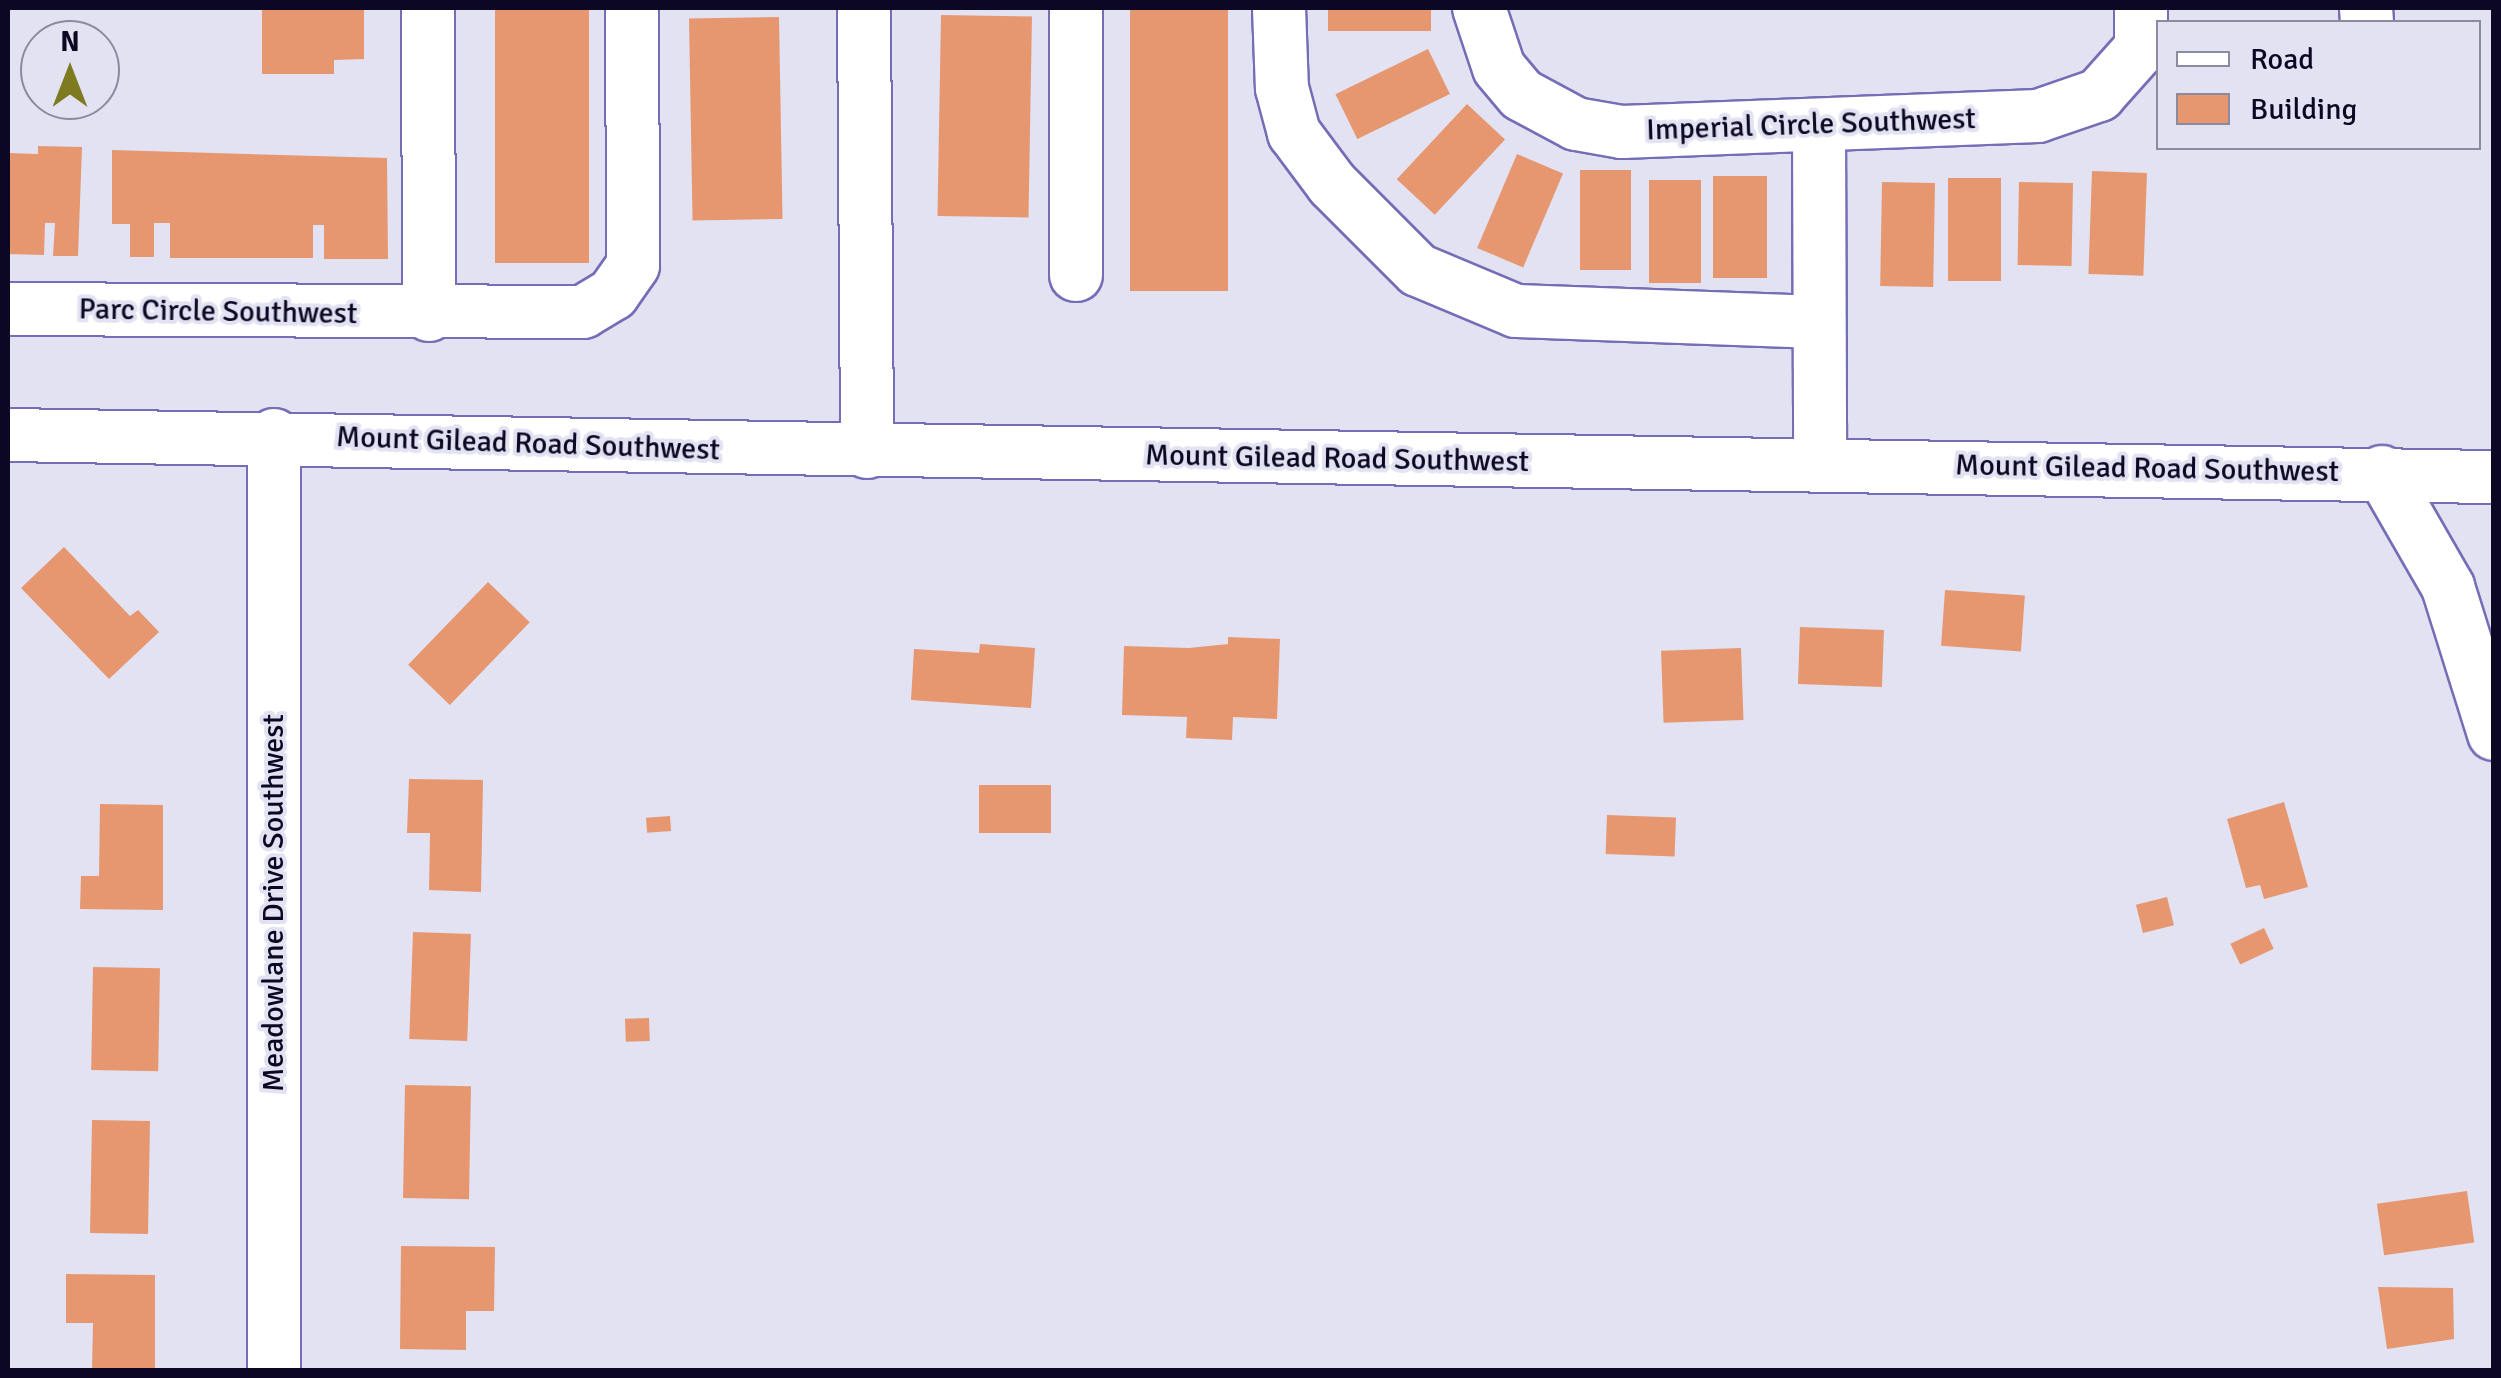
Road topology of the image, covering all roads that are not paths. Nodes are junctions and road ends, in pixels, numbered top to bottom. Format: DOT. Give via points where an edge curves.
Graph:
graph roads {
  1 [pos="428,8"];
  2 [pos="632,8"];
  3 [pos="864,8"];
  4 [pos="1076,8"];
  5 [pos="1279,8"];
  6 [pos="1479,8"];
  7 [pos="2141,8"];
  8 [pos="1819,125"];
  9 [pos="1076,274"];
  10 [pos="8,309"];
  11 [pos="430,315"];
  12 [pos="1820,322"];
  13 [pos="8,435"];
  14 [pos="274,435"];
  15 [pos="866,452"];
  16 [pos="1820,465"];
  17 [pos="2382,472"];
  18 [pos="2494,477"];
  19 [pos="2494,734"];
  20 [pos="274,1370"];
  1 -- 11 [label="street"];
  2 -- 11 [label="street, Parc Circle Southwest" via="633,265 613,294 584,312"];
  3 -- 15 [label="street"];
  4 -- 9 [label="street"];
  5 -- 12 [label="street" via="1282,88 1294,133 1332,184 1418,270 1516,311"];
  6 -- 8 [label="street, Imperial Circle Southwest" via="1499,68 1522,95 1576,124 1622,132"];
  7 -- 8 [label="street, Imperial Circle Southwest" via="2142,48 2099,95 2038,116"];
  8 -- 12 [label="street"];
  10 -- 11 [label="street, Parc Circle Southwest"];
  12 -- 16 [label="street"];
  13 -- 14 [label="street, Mount Gilead Road Southwest"];
  14 -- 15 [label="street, Mount Gilead Road Southwest"];
  14 -- 20 [label="street, Meadowlane Drive Southwest"];
  15 -- 16 [label="street, Mount Gilead Road Southwest"];
  16 -- 17 [label="street, Mount Gilead Road Southwest"];
  17 -- 18 [label="street"];
  17 -- 19 [label="street, Mount Gilead Road Southwest" via="2448,587"];
}
